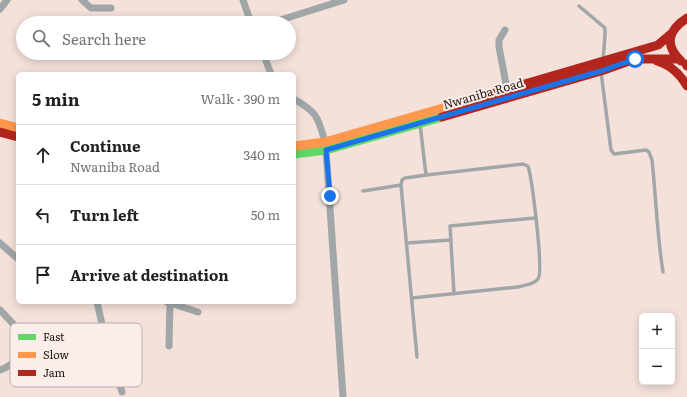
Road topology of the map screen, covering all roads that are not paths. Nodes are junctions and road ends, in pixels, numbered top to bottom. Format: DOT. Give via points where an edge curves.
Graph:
graph roads {
  1 [pos="7,0"];
  2 [pos="82,0"];
  3 [pos="243,0"];
  4 [pos="344,0"];
  5 [pos="579,6"];
  6 [pos="111,8"];
  7 [pos="0,9"];
  8 [pos="249,16"];
  9 [pos="293,16"];
  10 [pos="687,18"];
  11 [pos="505,30"];
  12 [pos="671,34"];
  13 [pos="635,59"];
  14 [pos="266,60"];
  15 [pos="684,63"];
  16 [pos="602,66"];
  17 [pos="270,72"];
  18 [pos="687,86"];
  19 [pos="507,89"];
  20 [pos="296,100"];
  21 [pos="0,123"];
  22 [pos="420,123"];
  23 [pos="16,127"];
  24 [pos="0,132"];
  25 [pos="16,136"];
  26 [pos="296,146"];
  27 [pos="325,146"];
  28 [pos="296,153"];
  29 [pos="426,175"];
  30 [pos="401,185"];
  31 [pos="363,191"];
  32 [pos="535,218"];
  33 [pos="450,240"];
  34 [pos="0,243"];
  35 [pos="407,243"];
  36 [pos="16,257"];
  37 [pos="663,272"];
  38 [pos="454,294"];
  39 [pos="412,298"];
  40 [pos="97,304"];
  41 [pos="170,304"];
  42 [pos="176,304"];
  43 [pos="0,310"];
  44 [pos="198,312"];
  45 [pos="12,323"];
  46 [pos="102,323"];
  47 [pos="170,346"];
  48 [pos="417,357"];
  49 [pos="10,365"];
  50 [pos="0,370"];
  51 [pos="120,387"];
  52 [pos="122,392"];
  53 [pos="343,397"];
  1 -- 7 [label="street"];
  2 -- 6 [label="street" via="91,8"];
  3 -- 8 [label="street"];
  4 -- 9 [label="street"];
  5 -- 16 [label="lane" via="605,28"];
  10 -- 12 [label="main road" via="680,21"];
  11 -- 19 [label="street" via="499,40 499,46"];
  12 -- 15 [label="main road" via="671,48"];
  12 -- 16 [label="main road" via="658,46"];
  13 -- 15 [label="main road, Nwaniba Road" via="653,58"];
  13 -- 16 [label="main road, Nwaniba Road"];
  13 -- 18 [label="main road" via="660,62 670,67"];
  14 -- 17 [label="street"];
  16 -- 19 [label="main road"];
  16 -- 22 [label="main road, Nwaniba Road"];
  16 -- 37 [label="lane" via="611,150 614,154 646,150 652,160 659,230 658,245"];
  19 -- 27 [label="main road"];
  20 -- 27 [label="street" via="316,114"];
  21 -- 23 [label="main road"];
  22 -- 27 [label="main road, Nwaniba Road"];
  22 -- 29 [label="lane"];
  24 -- 25 [label="main road"];
  26 -- 27 [label="main road"];
  27 -- 28 [label="main road, Nwaniba Road"];
  27 -- 53 [label="street"];
  29 -- 30 [label="lane" via="405,178"];
  29 -- 32 [label="lane" via="523,164 528,166"];
  30 -- 31 [label="lane"];
  30 -- 35 [label="lane"];
  32 -- 33 [label="lane" via="452,225 449,228"];
  32 -- 38 [label="lane" via="539,250 538,280 518,287"];
  33 -- 35 [label="lane"];
  33 -- 38 [label="lane"];
  34 -- 36 [label="street"];
  35 -- 39 [label="lane"];
  38 -- 39 [label="lane"];
  39 -- 48 [label="lane"];
  40 -- 46 [label="street"];
  41 -- 47 [label="street"];
  42 -- 44 [label="street"];
  43 -- 45 [label="street"];
  49 -- 50 [label="street"];
  51 -- 52 [label="street"];
}
